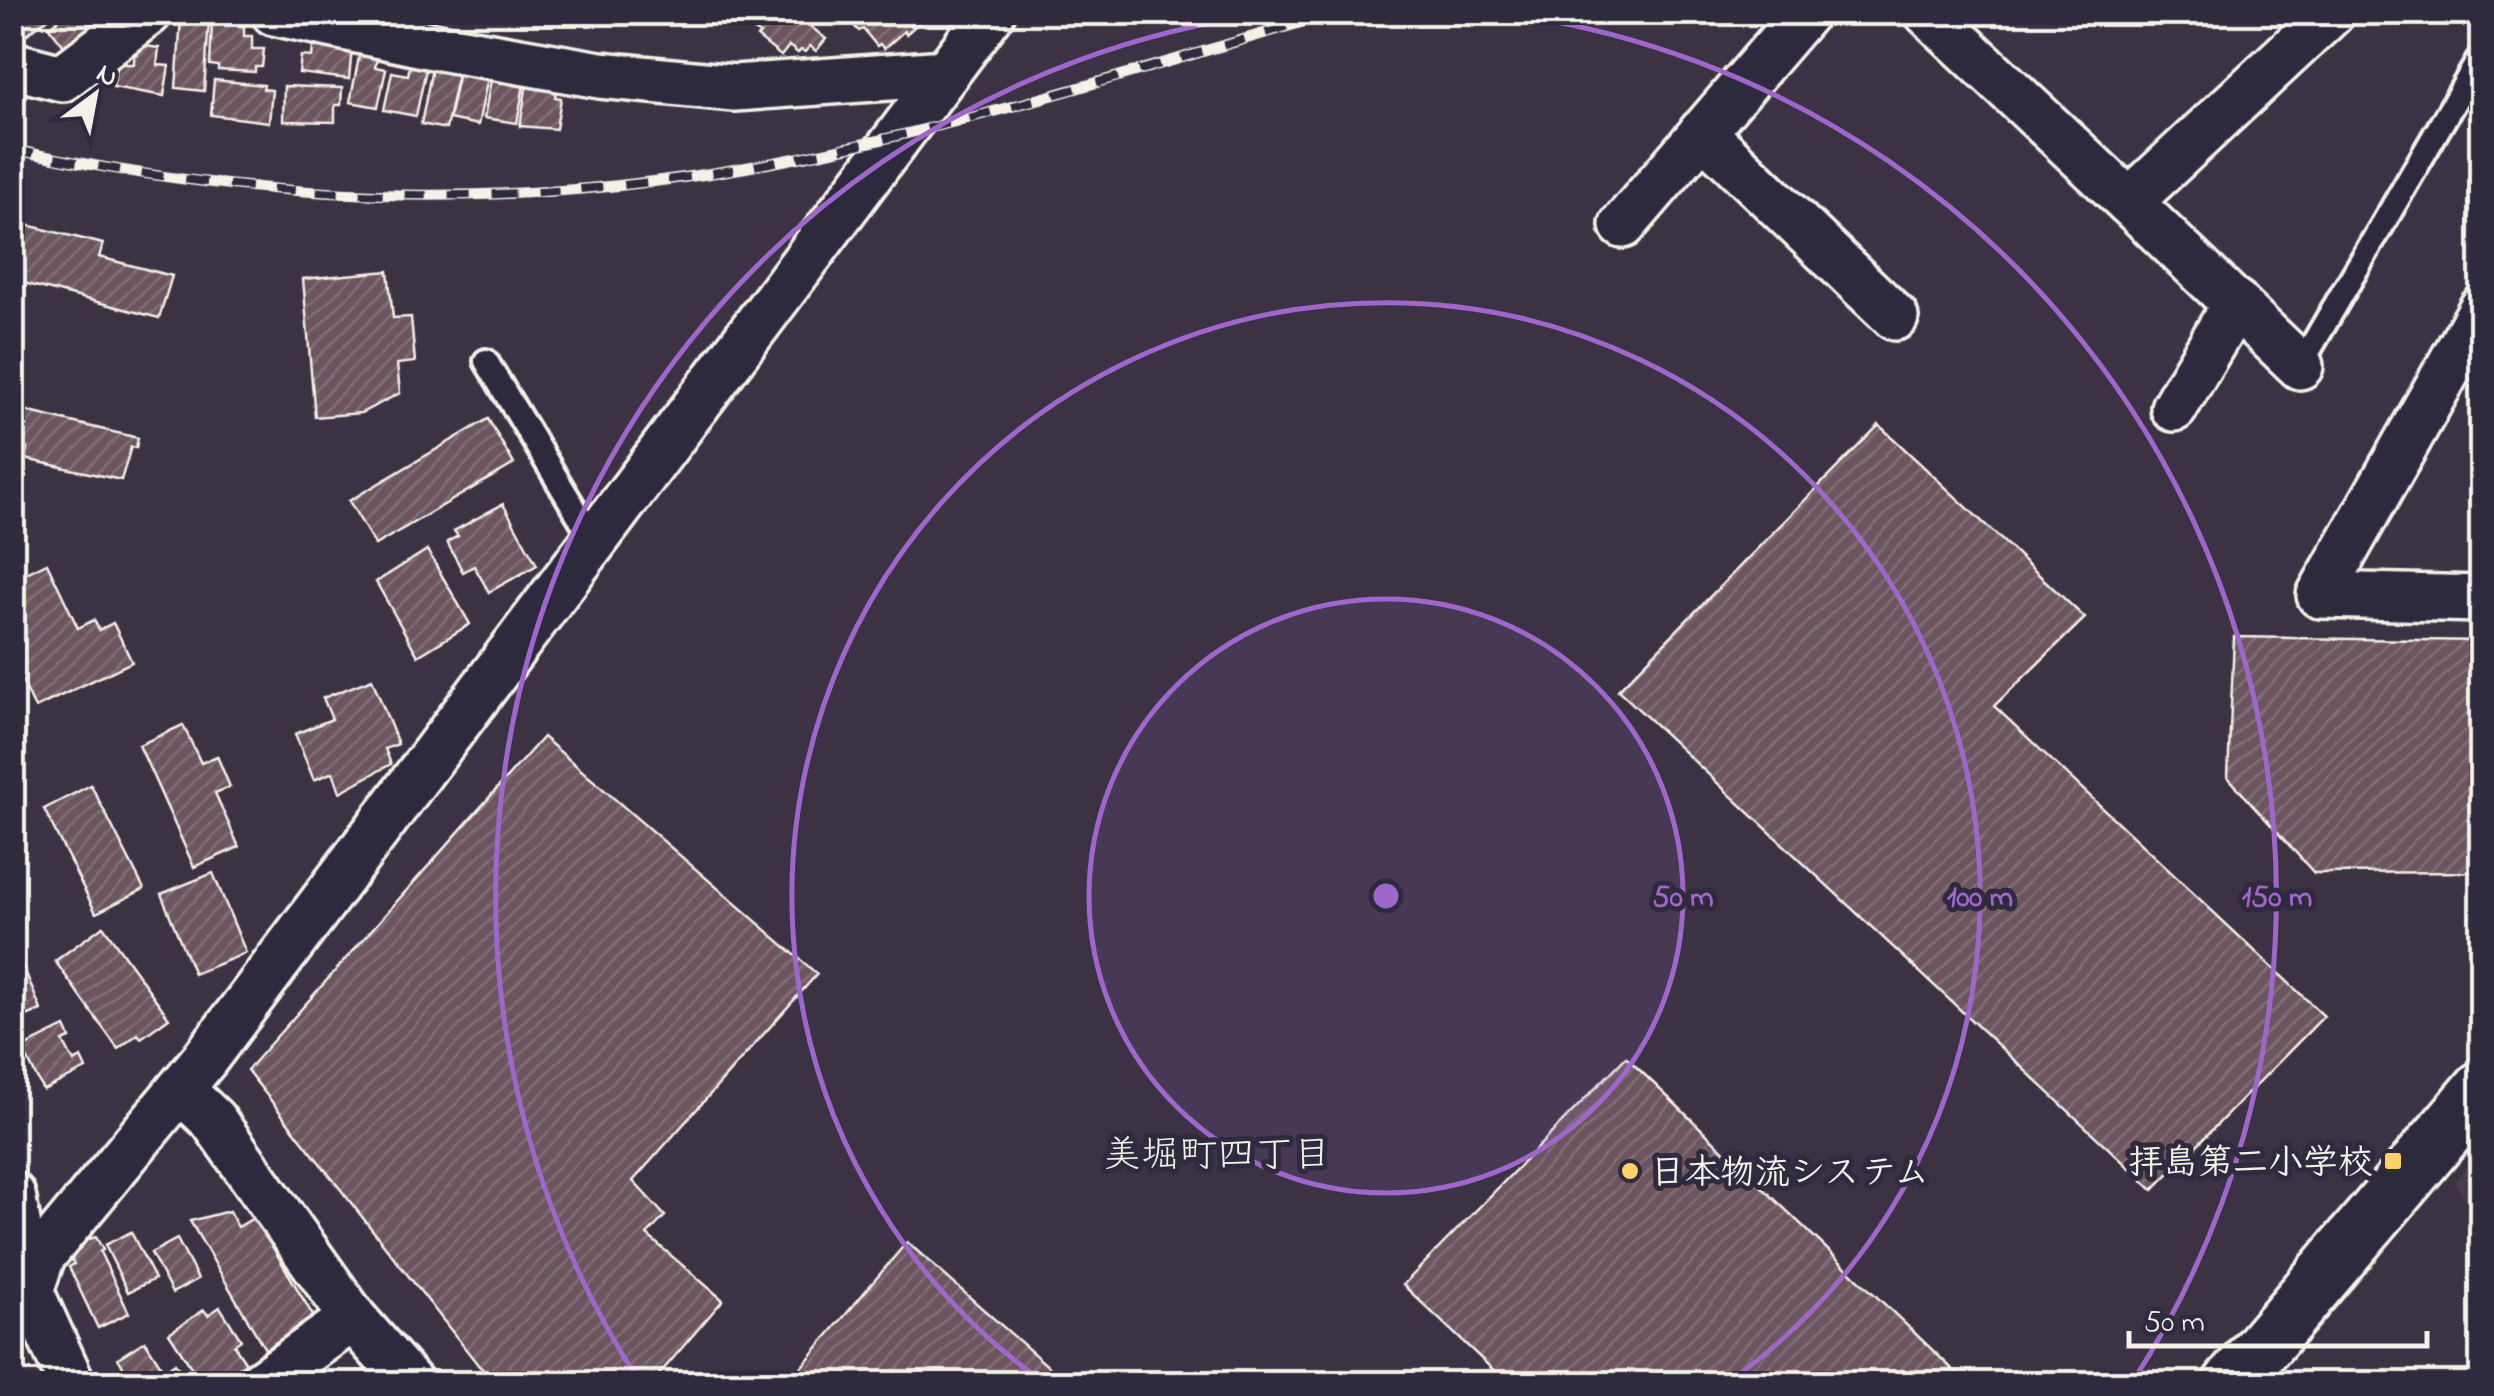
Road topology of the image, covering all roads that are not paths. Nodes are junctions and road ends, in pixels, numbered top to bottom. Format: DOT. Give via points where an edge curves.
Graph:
graph roads {
  1 [pos="149,12"];
  2 [pos="274,12"];
  3 [pos="992,12"];
  4 [pos="1806,12"];
  5 [pos="1927,12"];
  6 [pos="2332,12"];
  7 [pos="2482,54"];
  8 [pos="12,65"];
  9 [pos="946,73"];
  10 [pos="1702,132"];
  11 [pos="2129,202"];
  12 [pos="1622,225"];
  13 [pos="2236,302"];
  14 [pos="2482,309"];
  15 [pos="1895,316"];
  16 [pos="486,361"];
  17 [pos="2300,366"];
  18 [pos="2174,408"];
  19 [pos="594,541"];
  20 [pos="2482,599"];
  21 [pos="2482,1088"];
  22 [pos="181,1090"];
  23 [pos="12,1195"];
  24 [pos="22,1296"];
  25 [pos="354,1318"];
  26 [pos="72,1384"];
  27 [pos="260,1384"];
  28 [pos="411,1384"];
  29 [pos="2231,1384"];
  1 -- 8 [label="street" via="62,78"];
  2 -- 9 [label="street" via="600,74 734,88"];
  3 -- 9 [label="street"];
  4 -- 10 [label="street"];
  5 -- 11 [label="street"];
  6 -- 11 [label="street"];
  7 -- 17 [label="lane"];
  9 -- 19 [label="street"];
  10 -- 12 [label="street"];
  10 -- 15 [label="street"];
  11 -- 13 [label="street"];
  13 -- 17 [label="street"];
  13 -- 18 [label="street"];
  14 -- 20 [label="street" via="2320,595"];
  16 -- 19 [label="lane"];
  19 -- 22 [label="street"];
  21 -- 29 [label="main road"];
  22 -- 24 [label="street" via="42,1256"];
  22 -- 25 [label="street" via="214,1120"];
  23 -- 24 [label="street"];
  24 -- 26 [label="street"];
  25 -- 27 [label="street"];
  25 -- 28 [label="street"];
}
